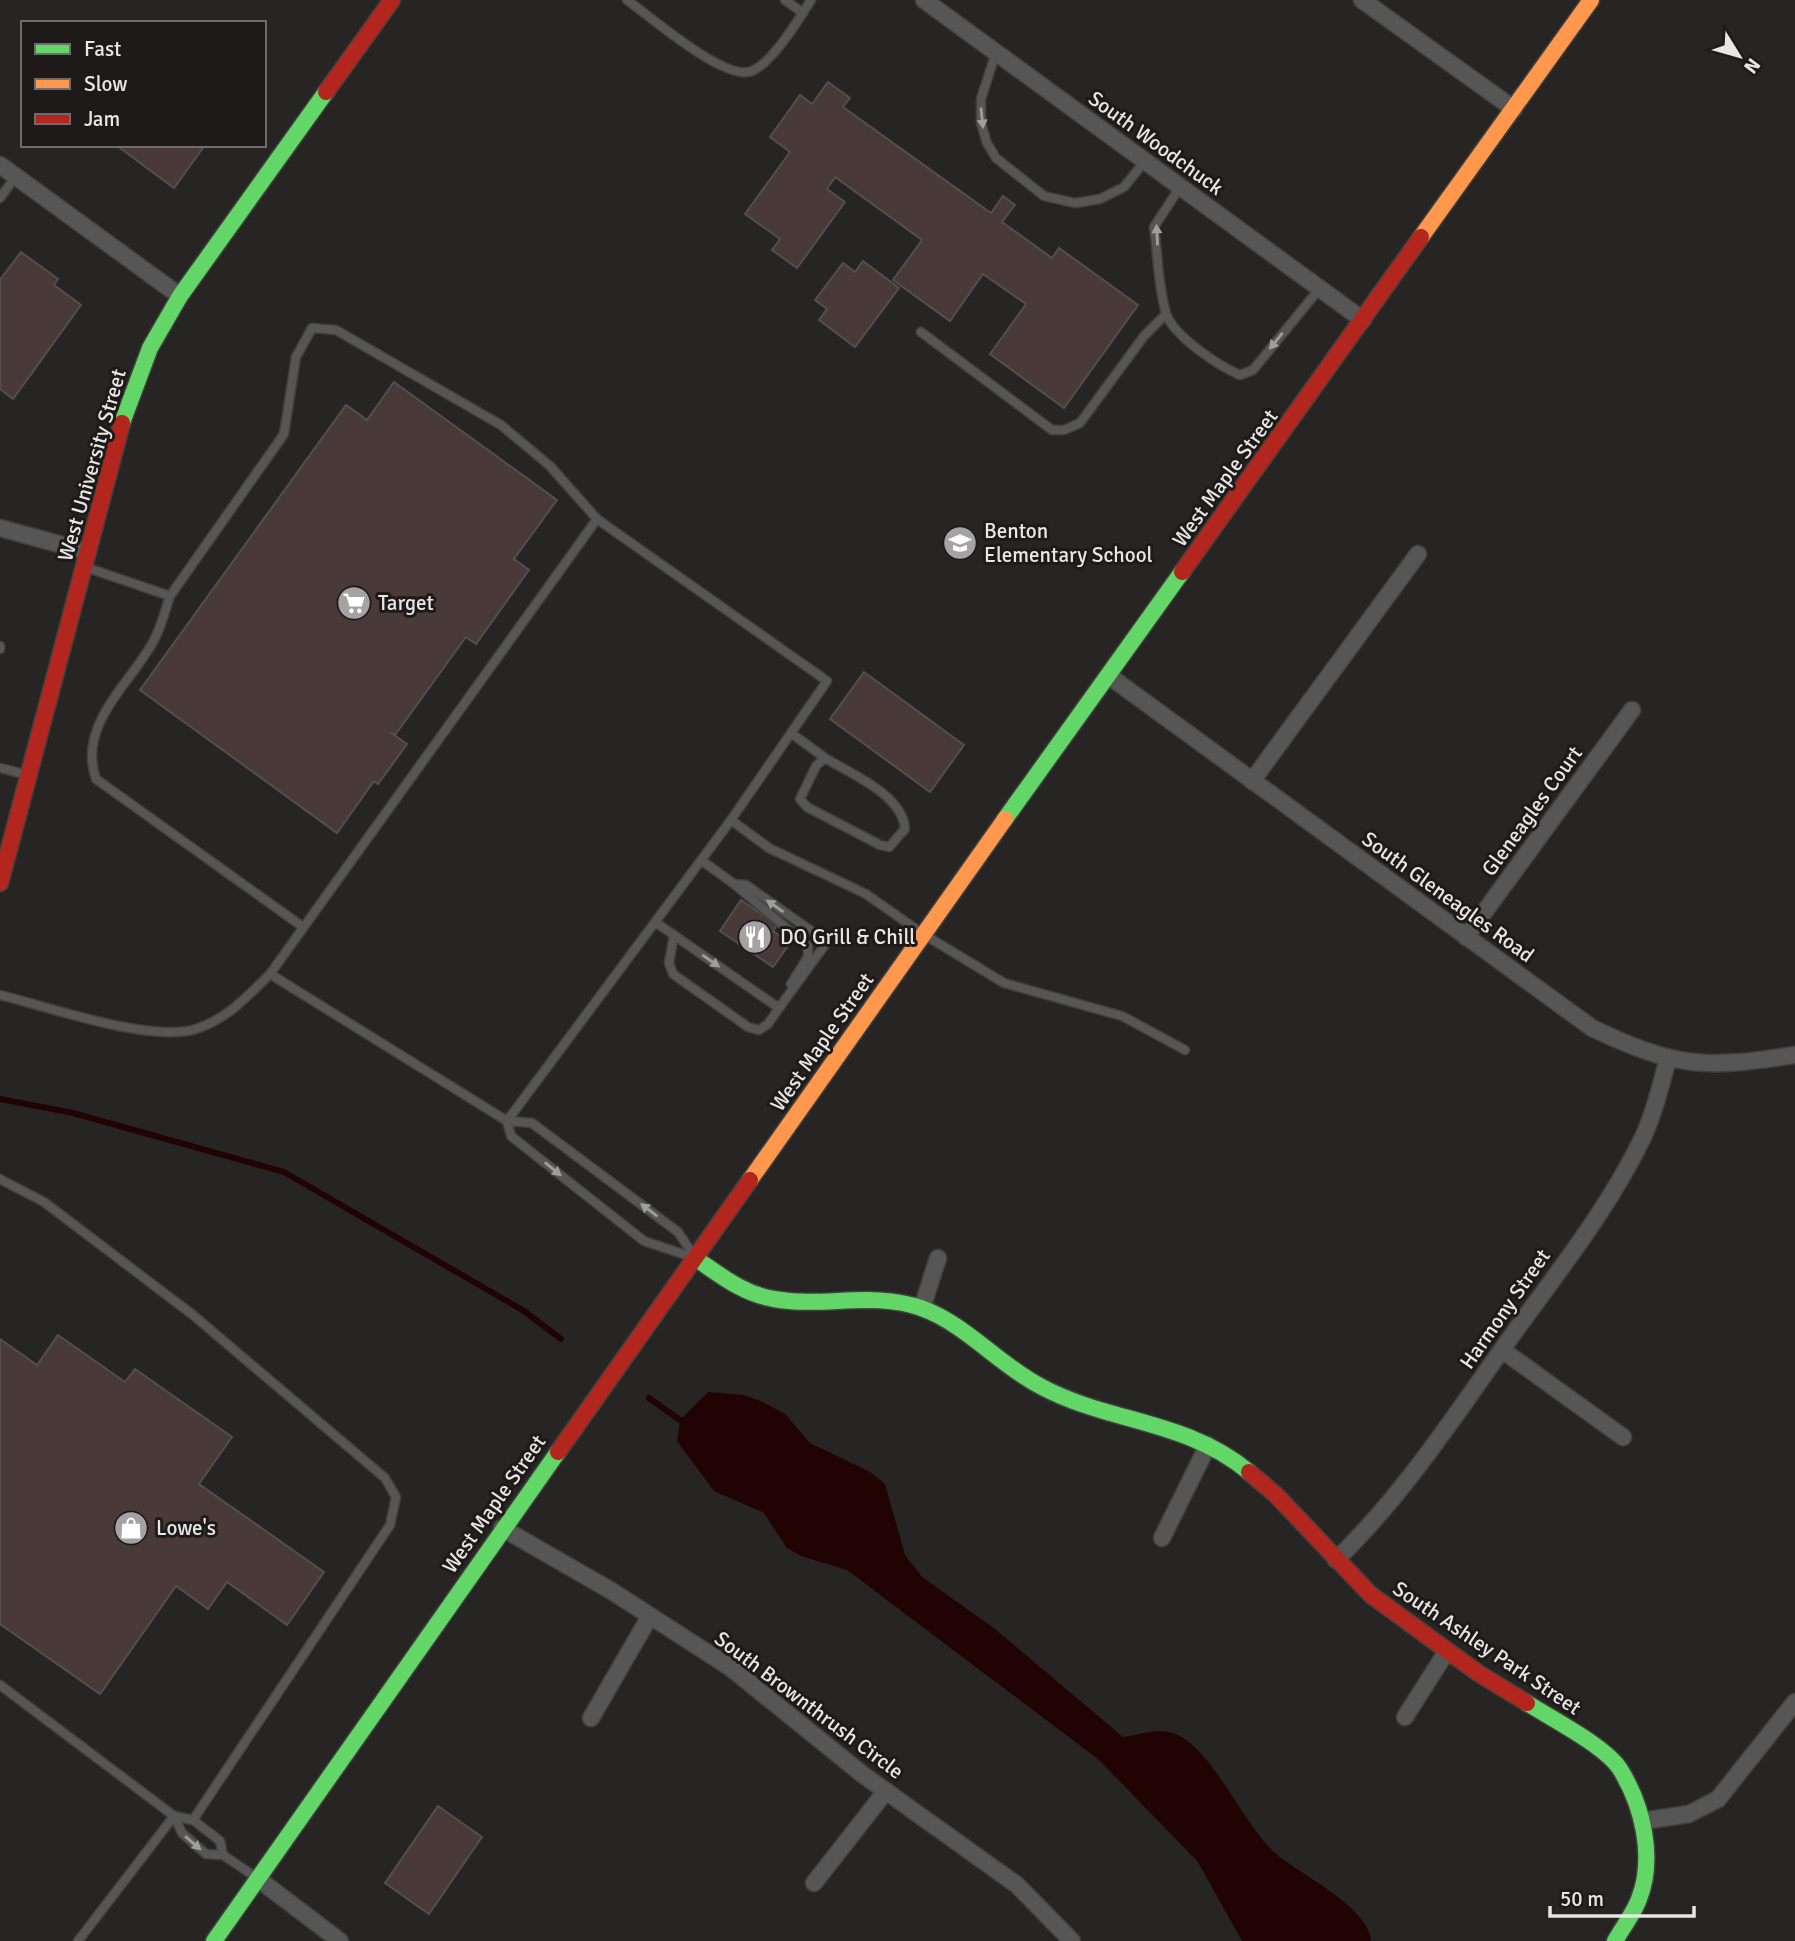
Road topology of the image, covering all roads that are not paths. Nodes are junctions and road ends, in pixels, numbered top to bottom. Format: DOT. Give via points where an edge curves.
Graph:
graph roads {
  1 [pos="392,0"];
  2 [pos="627,0"];
  3 [pos="785,0"];
  4 [pos="811,0"];
  5 [pos="924,0"];
  6 [pos="1362,0"];
  7 [pos="1591,0"];
  8 [pos="803,13"];
  9 [pos="996,52"];
  10 [pos="1514,109"];
  11 [pos="1145,161"];
  12 [pos="0,165"];
  13 [pos="16,176"];
  14 [pos="1181,187"];
  15 [pos="0,198"];
  16 [pos="1320,288"];
  17 [pos="180,296"];
  18 [pos="1166,314"];
  19 [pos="1363,320"];
  20 [pos="920,332"];
  21 [pos="597,519"];
  22 [pos="0,528"];
  23 [pos="1418,554"];
  24 [pos="86,559"];
  25 [pos="170,596"];
  26 [pos="1109,676"];
  27 [pos="1632,710"];
  28 [pos="791,733"];
  29 [pos="825,758"];
  30 [pos="0,768"];
  31 [pos="28,775"];
  32 [pos="1252,781"];
  33 [pos="731,820"];
  34 [pos="701,860"];
  35 [pos="0,883"];
  36 [pos="734,884"];
  37 [pos="655,922"];
  38 [pos="303,927"];
  39 [pos="923,934"];
  40 [pos="674,935"];
  41 [pos="1466,937"];
  42 [pos="270,974"];
  43 [pos="0,995"];
  44 [pos="779,1009"];
  45 [pos="1185,1050"];
  46 [pos="1795,1055"];
  47 [pos="1668,1059"];
  48 [pos="507,1121"];
  49 [pos="0,1179"];
  50 [pos="695,1258"];
  51 [pos="938,1258"];
  52 [pos="922,1308"];
  53 [pos="1502,1350"];
  54 [pos="1623,1437"];
  55 [pos="1208,1445"];
  56 [pos="502,1528"];
  57 [pos="1162,1538"];
  58 [pos="1336,1559"];
  59 [pos="650,1616"];
  60 [pos="1447,1651"];
  61 [pos="0,1685"];
  62 [pos="1795,1703"];
  63 [pos="1405,1717"];
  64 [pos="591,1718"];
  65 [pos="886,1791"];
  66 [pos="174,1816"];
  67 [pos="193,1820"];
  68 [pos="1643,1821"];
  69 [pos="223,1855"];
  70 [pos="257,1878"];
  71 [pos="814,1883"];
  72 [pos="78,1941"];
  73 [pos="214,1941"];
  74 [pos="340,1941"];
  75 [pos="1072,1941"];
  76 [pos="1615,1941"];
  1 -- 17 [label="main road, West University Street"];
  2 -- 8 [label="lane" via="717,65 737,73 752,71 767,60"];
  3 -- 8 [label="lane"];
  4 -- 8 [label="lane"];
  5 -- 9 [label="street, South Woodchuck"];
  6 -- 10 [label="street"];
  7 -- 10 [label="main road, West Maple Street"];
  9 -- 11 [label="street, South Woodchuck"];
  9 -- 11 [label="lane, one-way" via="981,99 987,143 996,158 1044,195 1075,203 1100,199 1124,187"];
  10 -- 19 [label="main road, West Maple Street"];
  11 -- 14 [label="street, South Woodchuck"];
  12 -- 13 [label="street"];
  13 -- 15 [label="lane"];
  13 -- 17 [label="street"];
  14 -- 16 [label="street, South Woodchuck"];
  18 -- 14 [label="lane, one-way" via="1154,227"];
  16 -- 18 [label="lane, one-way" via="1253,370 1240,375 1224,368 1177,330"];
  16 -- 19 [label="street, South Woodchuck"];
  17 -- 24 [label="main road, West University Street" via="150,348 126,409"];
  18 -- 20 [label="lane" via="1080,423 1064,430 1052,430"];
  19 -- 26 [label="main road, West Maple Street"];
  21 -- 25 [label="lane" via="550,466 500,425 336,330 312,328 296,357 284,435"];
  21 -- 28 [label="lane" via="827,681"];
  21 -- 38 [label="lane"];
  22 -- 24 [label="street"];
  23 -- 32 [label="street"];
  24 -- 25 [label="lane"];
  24 -- 31 [label="main road, West University Street"];
  25 -- 38 [label="lane" via="153,642 101,717 90,764 96,779"];
  26 -- 32 [label="street, South Gleneagles Road"];
  26 -- 39 [label="main road, West Maple Street"];
  27 -- 41 [label="street, Gleneagles Court"];
  28 -- 29 [label="lane"];
  28 -- 33 [label="lane"];
  29 -- 29 [label="lane" via="816,766 800,799 807,807 889,847 905,829 904,817 892,802"];
  30 -- 31 [label="lane"];
  31 -- 35 [label="main road, West University Street"];
  32 -- 41 [label="street, South Gleneagles Road"];
  33 -- 34 [label="lane"];
  33 -- 39 [label="lane" via="769,848 866,894"];
  34 -- 36 [label="lane"];
  34 -- 37 [label="lane"];
  36 -- 44 [label="lane" via="808,946 808,957"];
  44 -- 36 [label="lane, one-way" via="827,942 746,885"];
  37 -- 40 [label="lane"];
  37 -- 48 [label="lane"];
  38 -- 42 [label="lane"];
  39 -- 45 [label="lane" via="1004,982 1122,1016"];
  39 -- 50 [label="main road, West Maple Street"];
  40 -- 44 [label="lane, one-way"];
  40 -- 44 [label="lane" via="669,963 681,981 748,1027 759,1030"];
  41 -- 47 [label="street, South Gleneagles Road" via="1592,1028"];
  42 -- 43 [label="lane" via="235,1008 197,1029 177,1033 123,1026"];
  42 -- 48 [label="lane"];
  46 -- 47 [label="street, South Gleneagles Road" via="1722,1065"];
  47 -- 53 [label="street, Harmony Street" via="1645,1133 1620,1180"];
  50 -- 48 [label="lane, one-way" via="678,1232 550,1134 532,1123"];
  48 -- 50 [label="lane, one-way" via="511,1136 644,1241"];
  49 -- 67 [label="lane" via="44,1202 193,1315 385,1478 396,1497 390,1525"];
  50 -- 52 [label="main road, South Ashley Park Street" via="740,1289 773,1299 881,1298"];
  50 -- 56 [label="main road, West Maple Street"];
  51 -- 52 [label="street"];
  52 -- 55 [label="main road, South Ashley Park Street" via="1039,1385"];
  53 -- 54 [label="street"];
  53 -- 58 [label="street, Harmony Street" via="1370,1527"];
  55 -- 57 [label="street"];
  55 -- 58 [label="main road, South Ashley Park Street" via="1276,1495"];
  56 -- 59 [label="street, South Brownthrush Circle"];
  56 -- 70 [label="main road, West Maple Street"];
  58 -- 60 [label="main road, South Ashley Park Street" via="1371,1595"];
  59 -- 64 [label="street"];
  59 -- 65 [label="street, South Brownthrush Circle" via="731,1668"];
  60 -- 63 [label="street"];
  60 -- 68 [label="main road, South Ashley Park Street" via="1586,1739 1619,1768"];
  61 -- 66 [label="lane"];
  62 -- 68 [label="street" via="1718,1799 1689,1814"];
  65 -- 71 [label="street"];
  65 -- 75 [label="street, South Brownthrush Circle" via="1017,1885"];
  66 -- 67 [label="lane"];
  66 -- 69 [label="lane, one-way" via="182,1833 206,1854"];
  66 -- 72 [label="lane"];
  67 -- 69 [label="lane" via="220,1841"];
  68 -- 76 [label="main road, South Ashley Park Street" via="1646,1875 1639,1900"];
  69 -- 70 [label="lane"];
  70 -- 73 [label="main road, West Maple Street"];
  70 -- 74 [label="street"];
}
